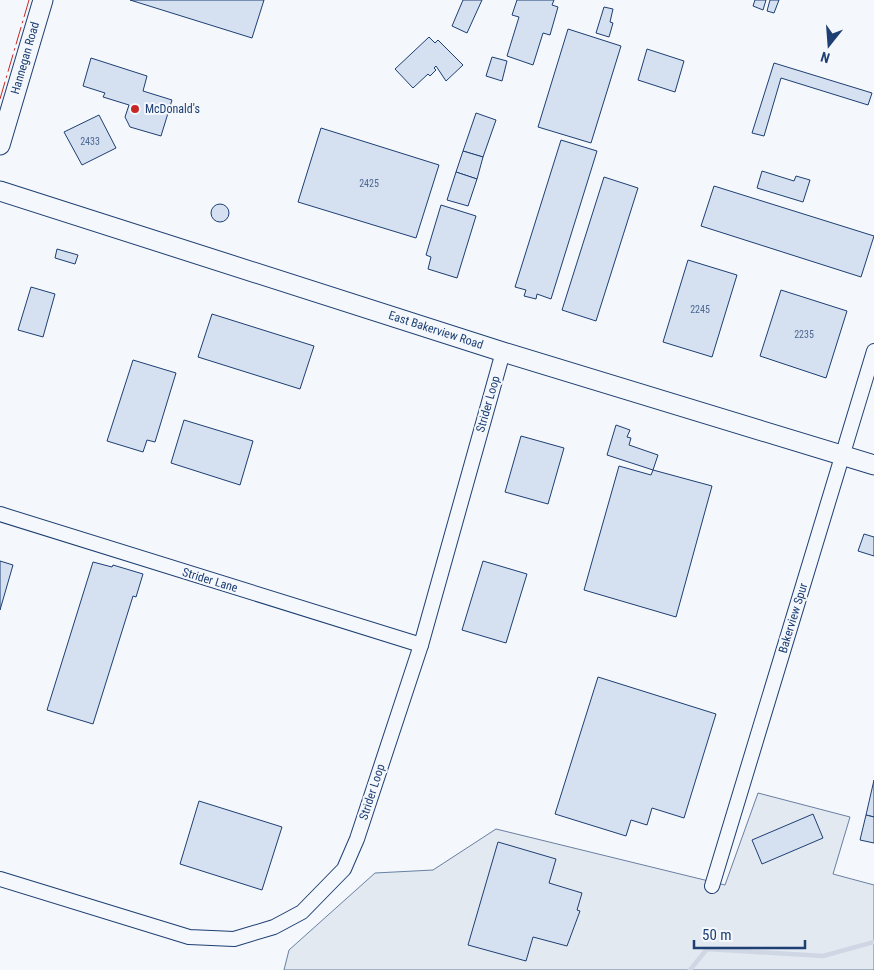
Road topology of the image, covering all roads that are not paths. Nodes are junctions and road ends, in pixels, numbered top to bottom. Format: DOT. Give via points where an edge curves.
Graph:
graph roads {
  1 [pos="43,0"];
  2 [pos="0,145"];
  3 [pos="0,191"];
  4 [pos="874,351"];
  5 [pos="503,352"];
  6 [pos="842,454"];
  7 [pos="874,464"];
  8 [pos="0,514"];
  9 [pos="421,645"];
  10 [pos="0,879"];
  11 [pos="712,886"];
  1 -- 2 [label="main road, Hannegan Road"];
  3 -- 5 [label="main road, East Bakerview Road"];
  4 -- 6 [label="street, Bakerview Spur"];
  5 -- 6 [label="main road, East Bakerview Road"];
  5 -- 9 [label="street, Strider Loop"];
  6 -- 7 [label="main road, East Bakerview Road"];
  6 -- 11 [label="street, Bakerview Spur"];
  8 -- 9 [label="street, Strider Lane"];
  9 -- 10 [label="street, Strider Loop" via="357,839 344,869 302,912 274,927 234,939 189,937"];
}
